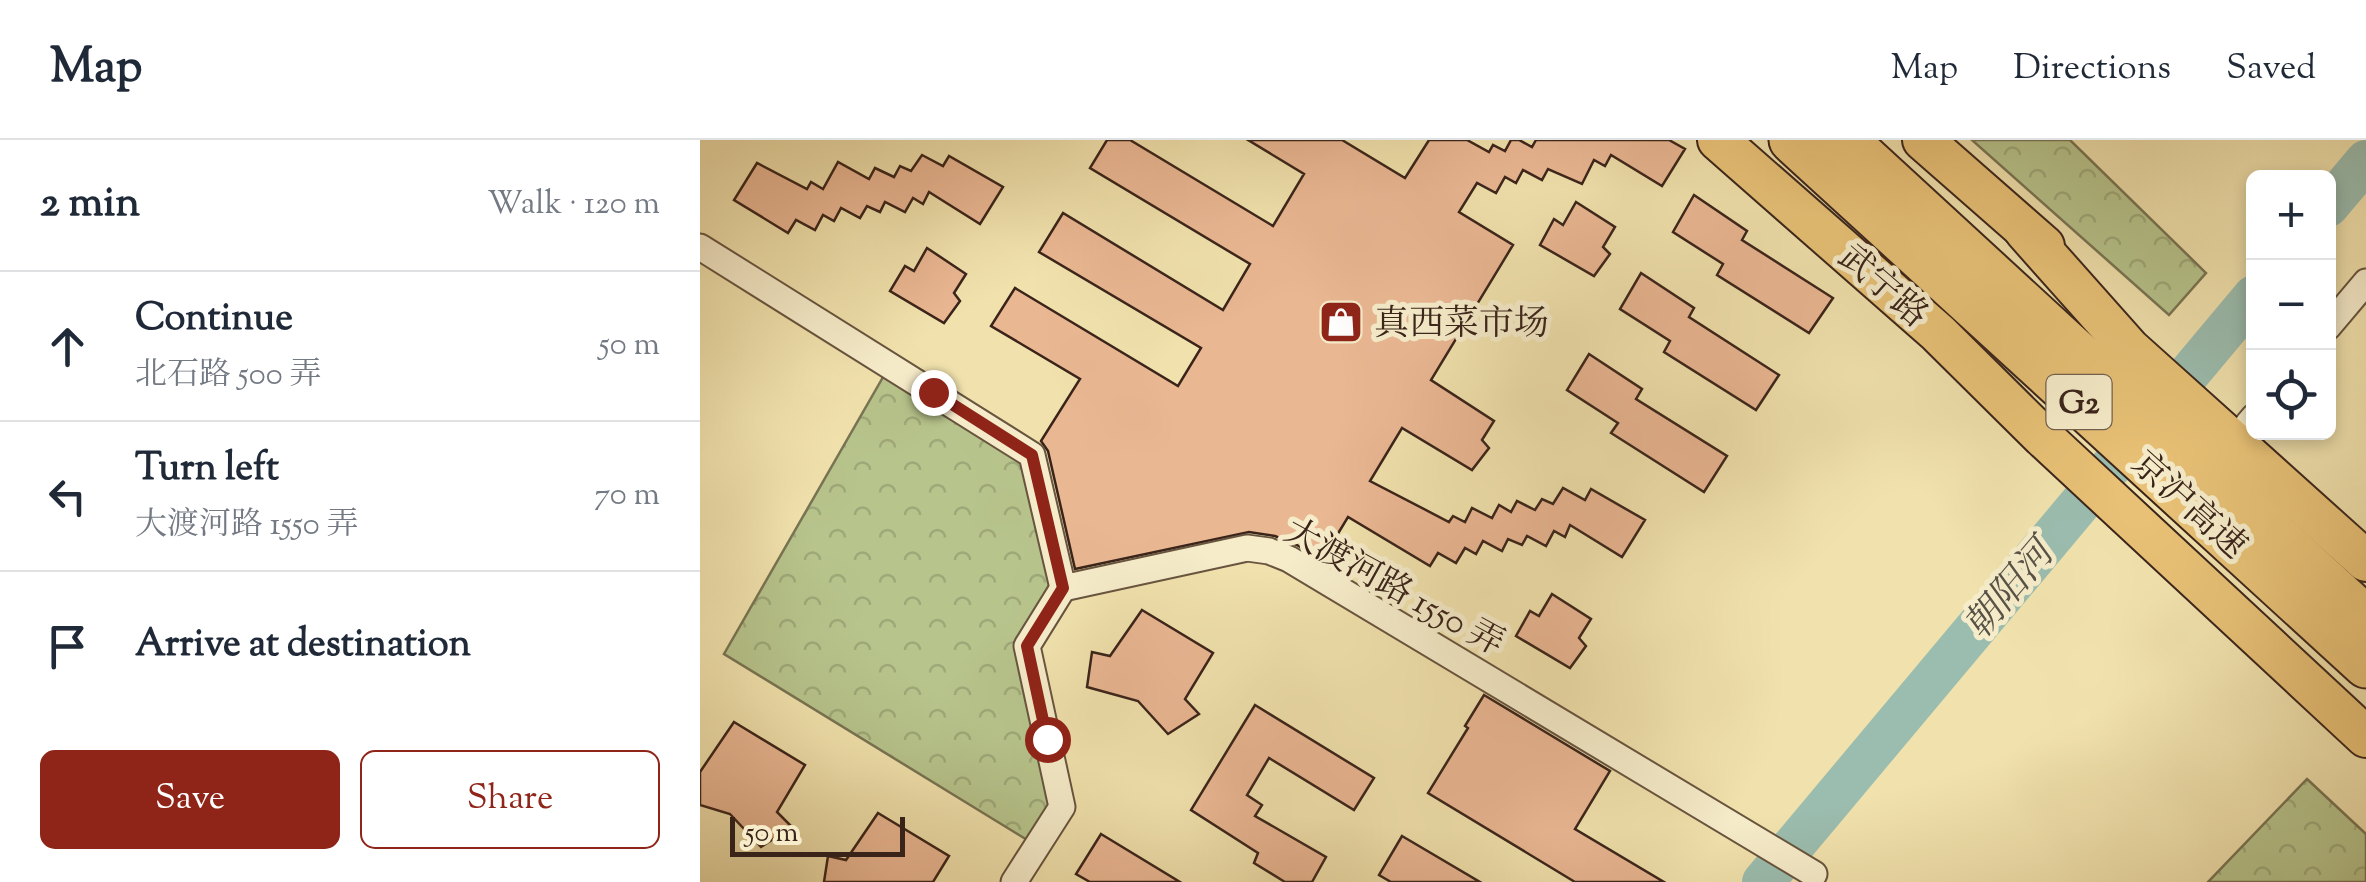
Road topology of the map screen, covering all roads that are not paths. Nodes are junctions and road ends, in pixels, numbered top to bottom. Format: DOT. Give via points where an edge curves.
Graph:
graph roads {
  1 [pos="1718,140"];
  2 [pos="1792,140"];
  3 [pos="1845,140"];
  4 [pos="1924,140"];
  5 [pos="700,247"];
  6 [pos="2366,282"];
  7 [pos="2336,318"];
  8 [pos="2139,340"];
  9 [pos="2246,420"];
  10 [pos="2051,430"];
  11 [pos="2268,440"];
  12 [pos="2366,532"];
  13 [pos="2366,562"];
  14 [pos="1063,588"];
  15 [pos="2366,619"];
  16 [pos="2366,665"];
  17 [pos="2366,708"];
  18 [pos="2366,737"];
  19 [pos="1814,874"];
  20 [pos="1014,882"];
  1 -- 10 [label="main road, 武宁路"];
  2 -- 16 [label="highway, 京沪高速 / G2"];
  3 -- 15 [label="highway, 京沪高速 / G2"];
  4 -- 8 [label="main road"];
  5 -- 14 [label="street" via="1032,455"];
  6 -- 7 [label="street"];
  8 -- 9 [label="main road"];
  8 -- 13 [label="main road"];
  10 -- 17 [label="main road"];
  10 -- 18 [label="main road" via="2124,513"];
  11 -- 12 [label="main road"];
  14 -- 19 [label="street, 大渡河路 1550 弄" via="1247,548 1288,558"];
  14 -- 20 [label="street" via="1027,646 1062,807"];
}
